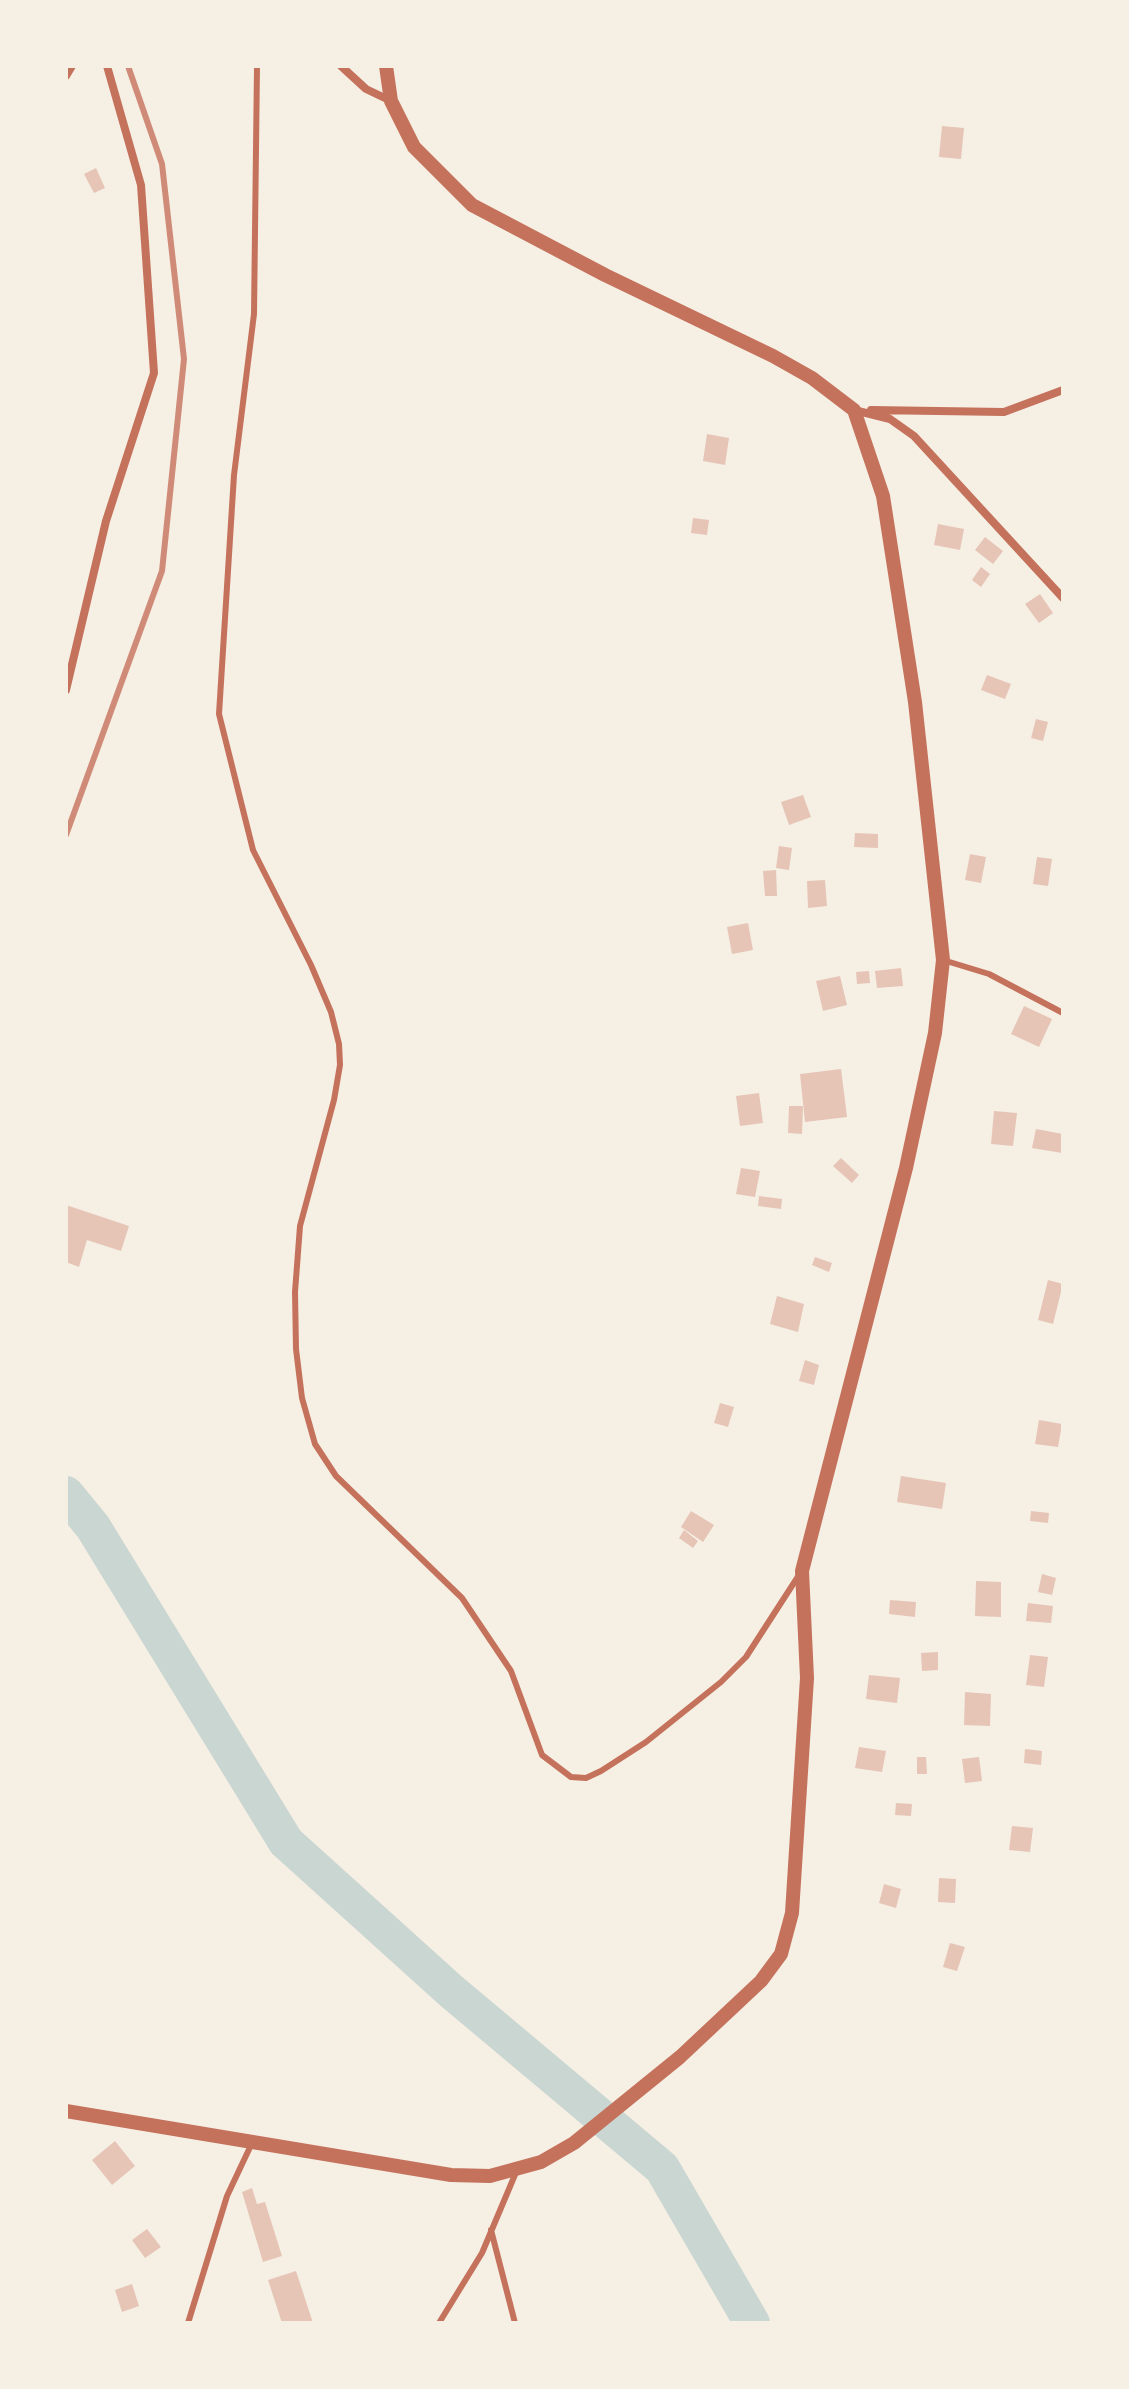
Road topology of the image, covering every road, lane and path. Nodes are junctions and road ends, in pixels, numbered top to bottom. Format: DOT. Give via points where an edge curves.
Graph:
graph roads {
  1 [pos="72,66"];
  2 [pos="107,66"];
  3 [pos="257,66"];
  4 [pos="341,66"];
  5 [pos="386,66"];
  6 [pos="66,76"];
  7 [pos="391,101"];
  8 [pos="1063,390"];
  9 [pos="854,410"];
  10 [pos="1063,598"];
  11 [pos="66,690"];
  12 [pos="943,960"];
  13 [pos="1063,1013"];
  14 [pos="802,1571"];
  15 [pos="66,2111"];
  16 [pos="254,2140"];
  17 [pos="517,2170"];
  18 [pos="491,2230"];
  19 [pos="188,2323"];
  20 [pos="439,2323"];
  21 [pos="515,2323"];
  1 -- 6 [label="street"];
  2 -- 11 [label="street" via="141,185 154,373 106,521"];
  3 -- 14 [label="lane" via="254,314 234,475 219,714 253,850 311,965 339,1044 334,1100 300,1226 295,1292 302,1398 315,1444 336,1476 462,1598 511,1671 542,1755 571,1777 601,1771 721,1682 746,1657"];
  4 -- 7 [label="street" via="366,89"];
  5 -- 7 [label="street"];
  7 -- 9 [label="street" via="414,147 472,205 773,356"];
  8 -- 9 [label="street" via="1004,412"];
  9 -- 10 [label="street" via="890,419 914,436"];
  9 -- 12 [label="street" via="876,470 897,571"];
  12 -- 13 [label="lane" via="989,974"];
  12 -- 14 [label="street" via="935,1033 906,1168"];
  14 -- 17 [label="street" via="807,1678 792,1913 781,1954 761,1981 680,2057 574,2143"];
  15 -- 16 [label="street"];
  16 -- 17 [label="street" via="451,2175"];
  16 -- 19 [label="lane" via="227,2196"];
  17 -- 18 [label="lane"];
  18 -- 20 [label="lane"];
  18 -- 21 [label="lane"];
}
